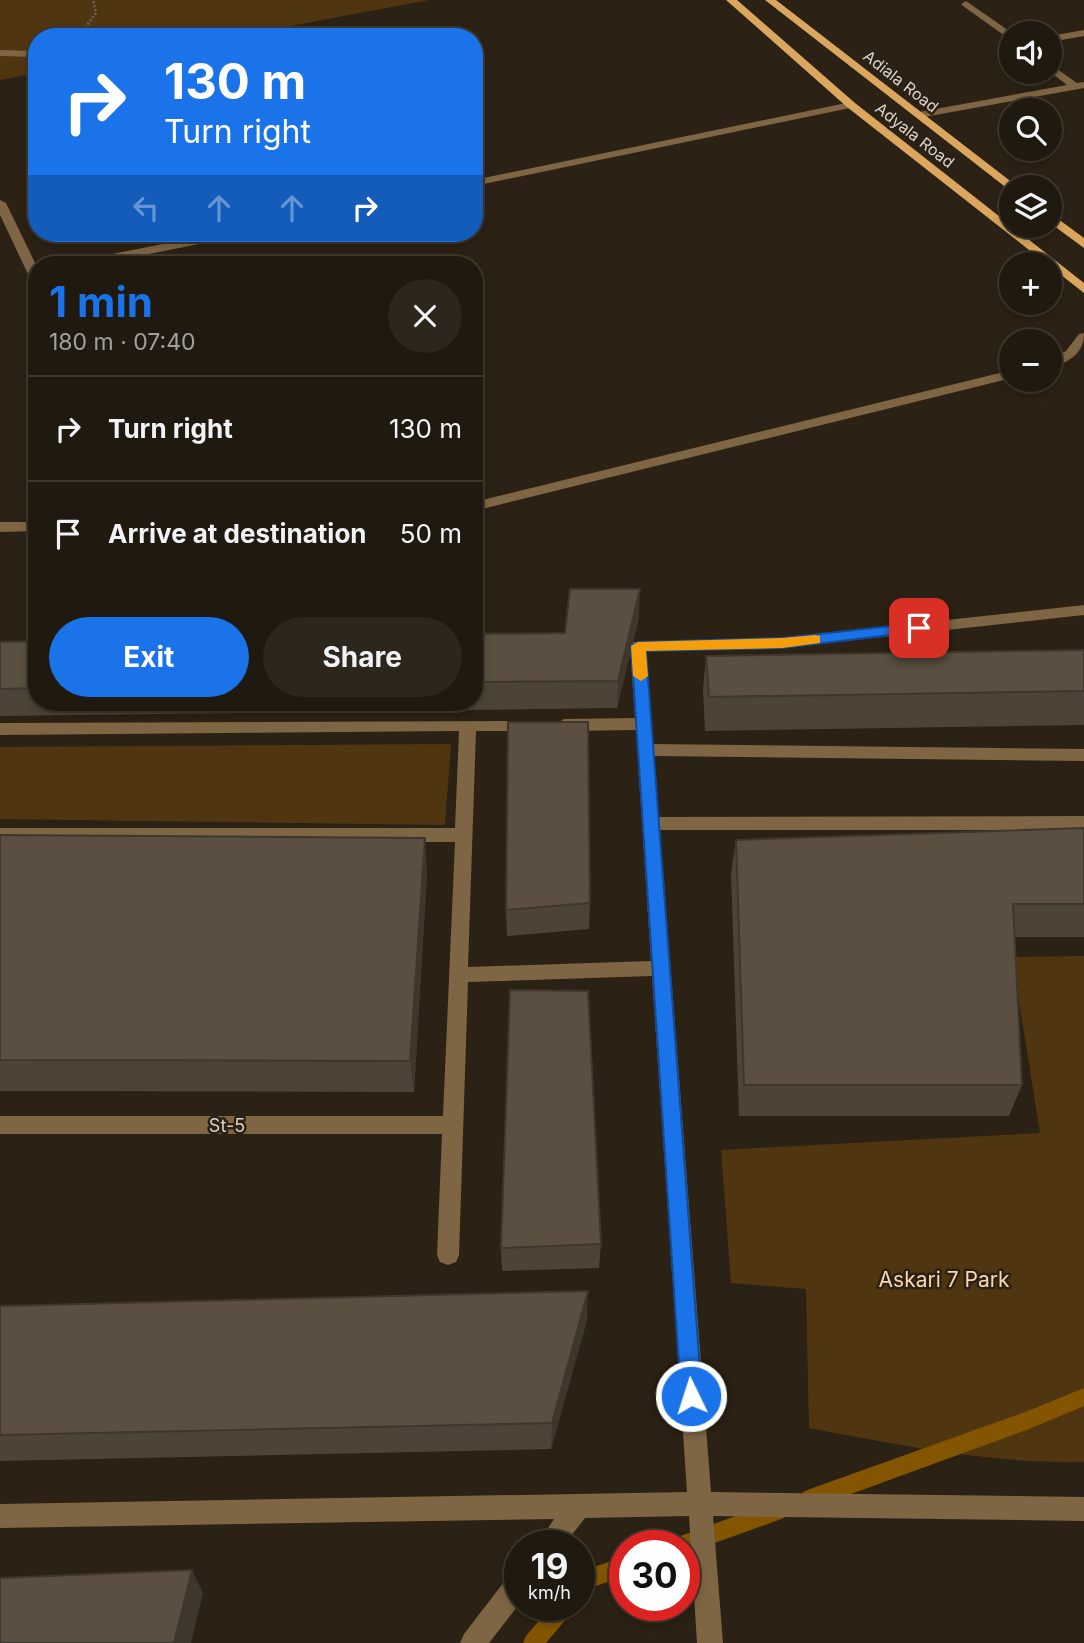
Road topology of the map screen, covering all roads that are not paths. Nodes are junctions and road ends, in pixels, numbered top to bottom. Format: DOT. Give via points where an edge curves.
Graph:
graph roads {
  1 [pos="731,0"];
  2 [pos="770,0"];
  3 [pos="966,4"];
  4 [pos="999,28"];
  5 [pos="1084,33"];
  6 [pos="1062,37"];
  7 [pos="0,54"];
  8 [pos="28,54"];
  9 [pos="1062,75"];
  10 [pos="1080,86"];
  11 [pos="851,105"];
  12 [pos="919,115"];
  13 [pos="999,177"];
  14 [pos="483,181"];
  15 [pos="0,203"];
  16 [pos="1062,227"];
  17 [pos="194,242"];
  18 [pos="1084,244"];
  19 [pos="132,256"];
  20 [pos="28,261"];
  21 [pos="1084,289"];
  22 [pos="1084,337"];
  23 [pos="1062,358"];
  24 [pos="999,377"];
  25 [pos="483,505"];
  26 [pos="0,527"];
  27 [pos="28,527"];
  28 [pos="1084,610"];
  29 [pos="644,724"];
  30 [pos="468,725"];
  31 [pos="0,730"];
  32 [pos="645,750"];
  33 [pos="1084,755"];
  34 [pos="1084,823"];
  35 [pos="651,824"];
  36 [pos="0,835"];
  37 [pos="464,835"];
  38 [pos="662,968"];
  39 [pos="459,975"];
  40 [pos="0,1125"];
  41 [pos="453,1125"];
  42 [pos="449,1255"];
  43 [pos="699,1504"];
  44 [pos="580,1505"];
  45 [pos="1084,1509"];
  46 [pos="0,1516"];
  47 [pos="561,1530"];
  48 [pos="504,1603"];
  49 [pos="473,1643"];
  50 [pos="710,1643"];
  1 -- 11 [label="main road, Adyala Road"];
  2 -- 12 [label="main road, Adiala Road"];
  3 -- 4 [label="street"];
  5 -- 6 [label="street"];
  7 -- 8 [label="street"];
  9 -- 10 [label="street"];
  10 -- 12 [label="street"];
  11 -- 14 [label="street"];
  11 -- 21 [label="main road, Adyala Road"];
  12 -- 13 [label="main road, Adiala Road"];
  15 -- 20 [label="street"];
  16 -- 18 [label="main road"];
  17 -- 19 [label="street"];
  22 -- 23 [label="street"];
  24 -- 25 [label="street"];
  26 -- 27 [label="street"];
  28 -- 29 [label="street" via="782,643 638,646"];
  29 -- 30 [label="street"];
  29 -- 32 [label="street"];
  30 -- 31 [label="street"];
  30 -- 37 [label="street"];
  32 -- 33 [label="street"];
  32 -- 35 [label="street"];
  34 -- 35 [label="street"];
  35 -- 38 [label="street"];
  36 -- 37 [label="street"];
  37 -- 39 [label="street"];
  38 -- 39 [label="street"];
  38 -- 43 [label="street"];
  39 -- 41 [label="street"];
  40 -- 41 [label="street, St-5"];
  41 -- 42 [label="street"];
  43 -- 44 [label="street"];
  43 -- 45 [label="street"];
  43 -- 50 [label="street"];
  44 -- 46 [label="street"];
  44 -- 47 [label="street"];
  48 -- 49 [label="street"];
}
